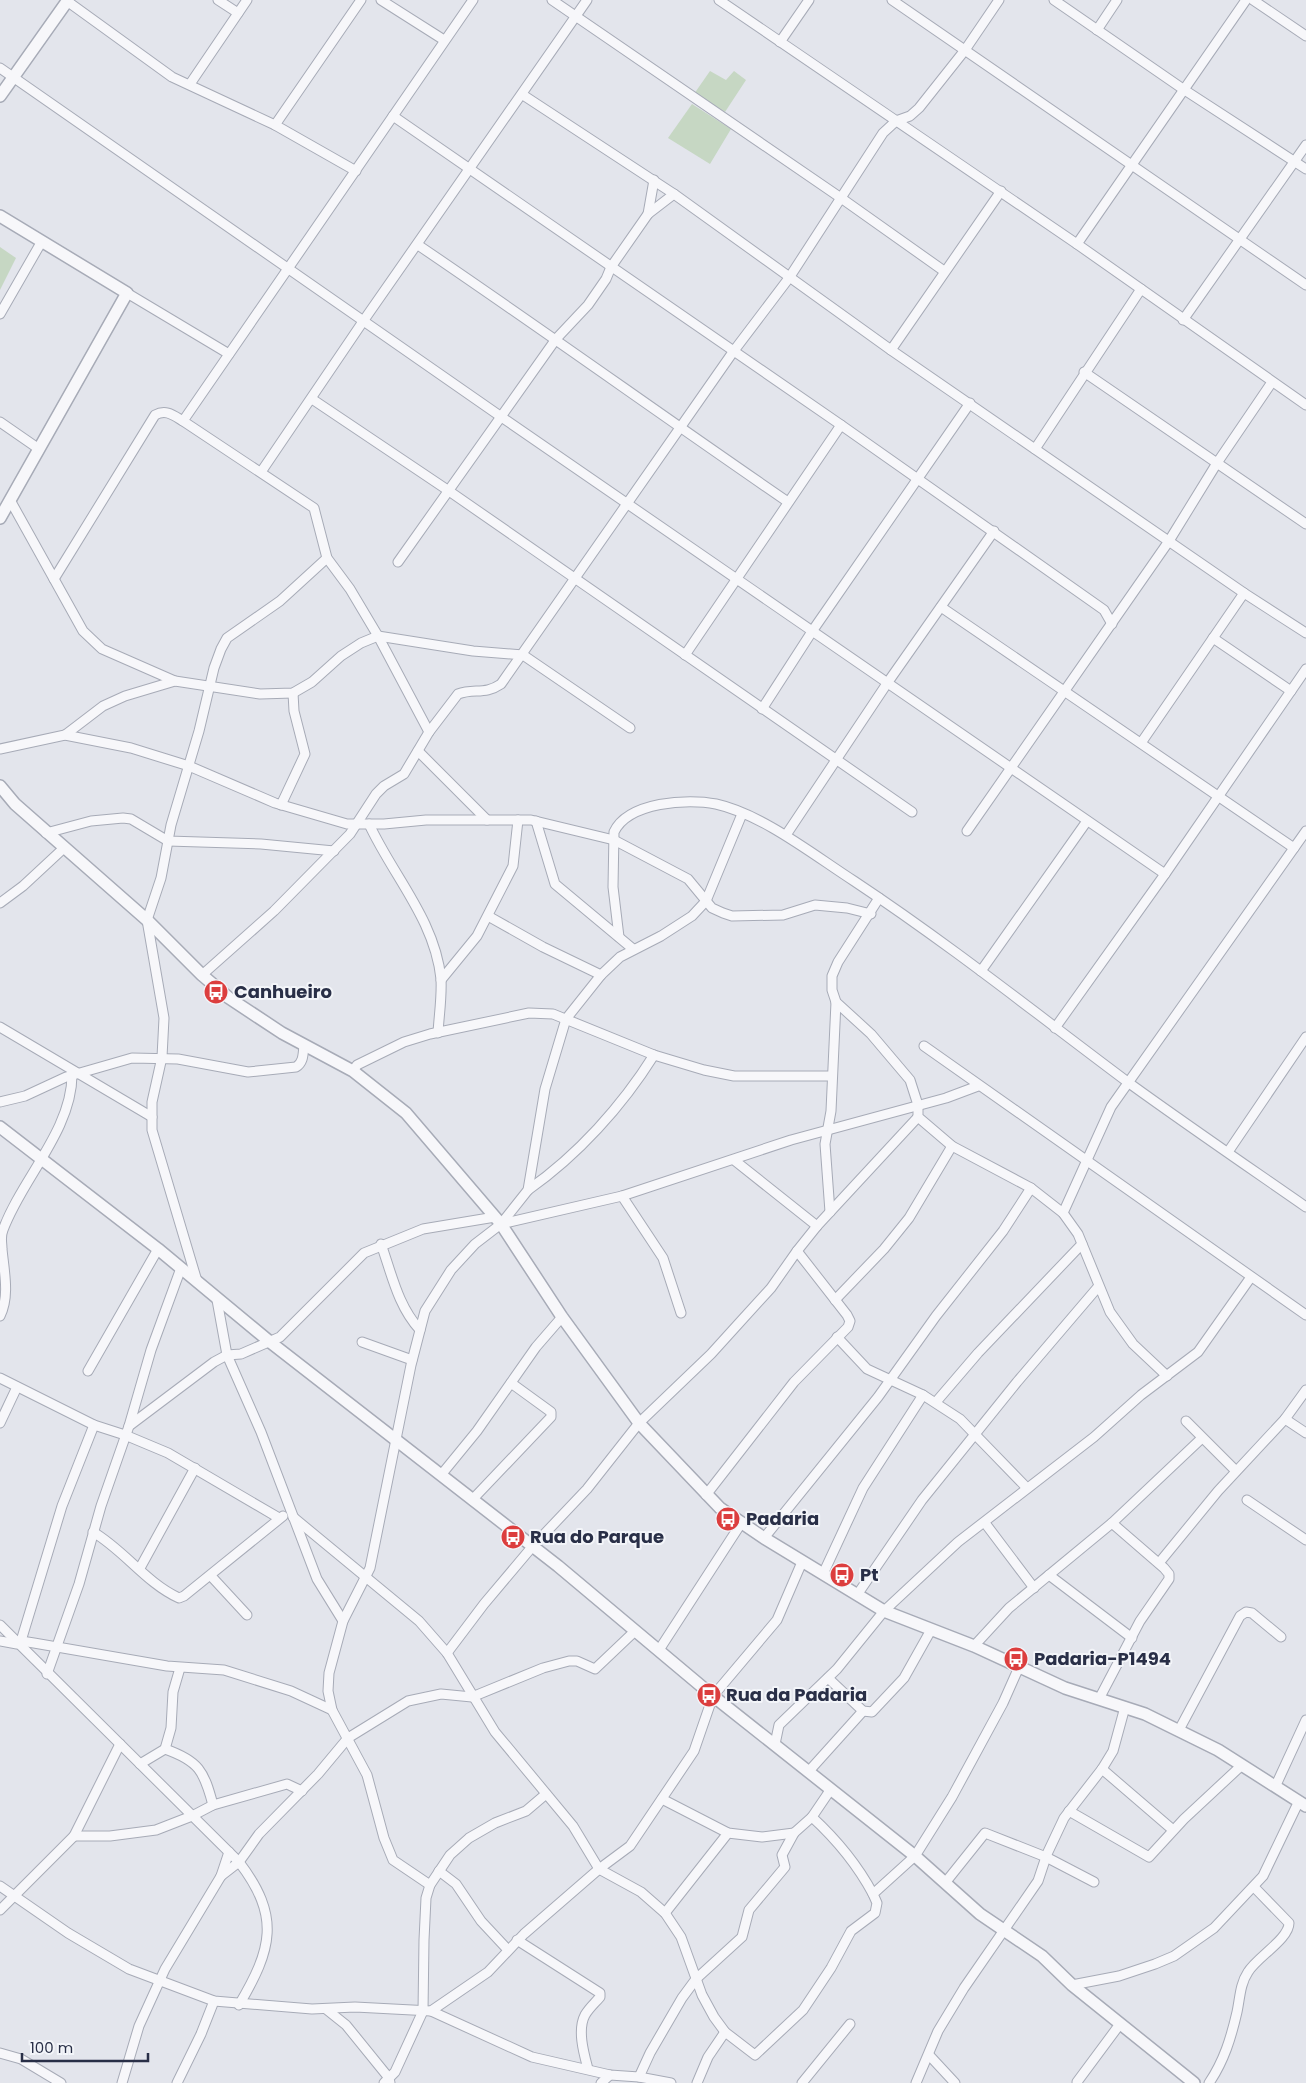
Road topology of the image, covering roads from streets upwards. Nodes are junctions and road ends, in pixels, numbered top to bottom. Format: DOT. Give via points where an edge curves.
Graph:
graph roads {
  1 [pos="218,0"];
  2 [pos="247,0"];
  3 [pos="361,0"];
  4 [pos="381,0"];
  5 [pos="473,0"];
  6 [pos="552,0"];
  7 [pos="586,0"];
  8 [pos="719,0"];
  9 [pos="809,0"];
  10 [pos="892,0"];
  11 [pos="999,0"];
  12 [pos="1054,0"];
  13 [pos="1117,0"];
  14 [pos="1246,0"];
  15 [pos="1253,0"];
  16 [pos="67,1"];
  17 [pos="238,13"];
  18 [pos="576,17"];
  19 [pos="1097,30"];
  20 [pos="1306,36"];
  21 [pos="444,40"];
  22 [pos="780,42"];
  23 [pos="965,50"];
  24 [pos="0,68"];
  25 [pos="14,76"];
  26 [pos="190,84"];
  27 [pos="1183,89"];
  28 [pos="523,95"];
  29 [pos="0,96"];
  30 [pos="393,116"];
  31 [pos="896,121"];
  32 [pos="275,125"];
  33 [pos="1306,145"];
  34 [pos="1295,162"];
  35 [pos="1132,166"];
  36 [pos="470,169"];
  37 [pos="1306,170"];
  38 [pos="356,171"];
  39 [pos="654,180"];
  40 [pos="1001,192"];
  41 [pos="674,194"];
  42 [pos="841,198"];
  43 [pos="648,214"];
  44 [pos="0,216"];
  45 [pos="1238,240"];
  46 [pos="42,241"];
  47 [pos="1077,244"];
  48 [pos="418,245"];
  49 [pos="611,267"];
  50 [pos="289,268"];
  51 [pos="944,271"];
  52 [pos="789,278"];
  53 [pos="1306,286"];
  54 [pos="1141,289"];
  55 [pos="127,293"];
  56 [pos="0,314"];
  57 [pos="364,320"];
  58 [pos="1183,320"];
  59 [pos="556,338"];
  60 [pos="891,350"];
  61 [pos="733,352"];
  62 [pos="229,354"];
  63 [pos="1084,372"];
  64 [pos="1272,382"];
  65 [pos="312,399"];
  66 [pos="970,403"];
  67 [pos="1306,405"];
  68 [pos="500,416"];
  69 [pos="183,420"];
  70 [pos="0,422"];
  71 [pos="840,425"];
  72 [pos="680,429"];
  73 [pos="38,449"];
  74 [pos="1035,449"];
  75 [pos="1217,463"];
  76 [pos="261,472"];
  77 [pos="917,479"];
  78 [pos="449,491"];
  79 [pos="10,500"];
  80 [pos="628,502"];
  81 [pos="788,502"];
  82 [pos="0,518"];
  83 [pos="1306,524"];
  84 [pos="994,532"];
  85 [pos="1169,541"];
  86 [pos="326,558"];
  87 [pos="398,562"];
  88 [pos="737,578"];
  89 [pos="54,579"];
  90 [pos="575,579"];
  91 [pos="1244,593"];
  92 [pos="941,607"];
  93 [pos="1104,610"];
  94 [pos="1121,611"];
  95 [pos="1112,624"];
  96 [pos="813,630"];
  97 [pos="1306,633"];
  98 [pos="378,636"];
  99 [pos="1214,638"];
  100 [pos="523,655"];
  101 [pos="685,655"];
  102 [pos="1306,669"];
  103 [pos="176,681"];
  104 [pos="888,682"];
  105 [pos="210,686"];
  106 [pos="1291,691"];
  107 [pos="1064,692"];
  108 [pos="293,693"];
  109 [pos="762,709"];
  110 [pos="630,728"];
  111 [pos="429,732"];
  112 [pos="65,735"];
  113 [pos="1141,743"];
  114 [pos="0,749"];
  115 [pos="418,751"];
  116 [pos="836,761"];
  117 [pos="189,766"];
  118 [pos="1011,768"];
  119 [pos="0,786"];
  120 [pos="1219,796"];
  121 [pos="280,805"];
  122 [pos="912,812"];
  123 [pos="742,814"];
  124 [pos="487,820"];
  125 [pos="518,820"];
  126 [pos="1087,820"];
  127 [pos="536,821"];
  128 [pos="357,824"];
  129 [pos="369,824"];
  130 [pos="967,831"];
  131 [pos="1306,831"];
  132 [pos="46,833"];
  133 [pos="786,835"];
  134 [pos="614,840"];
  135 [pos="168,841"];
  136 [pos="65,847"];
  137 [pos="1294,848"];
  138 [pos="334,851"];
  139 [pos="1165,874"];
  140 [pos="880,898"];
  141 [pos="706,901"];
  142 [pos="0,903"];
  143 [pos="871,914"];
  144 [pos="488,916"];
  145 [pos="147,920"];
  146 [pos="619,937"];
  147 [pos="633,949"];
  148 [pos="981,972"];
  149 [pos="202,975"];
  150 [pos="601,975"];
  151 [pos="441,980"];
  152 [pos="836,1002"];
  153 [pos="566,1019"];
  154 [pos="0,1027"];
  155 [pos="1055,1028"];
  156 [pos="438,1032"];
  157 [pos="1306,1037"];
  158 [pos="304,1044"];
  159 [pos="924,1046"];
  160 [pos="654,1055"];
  161 [pos="162,1057"];
  162 [pos="353,1071"];
  163 [pos="75,1074"];
  164 [pos="832,1076"];
  165 [pos="1129,1083"];
  166 [pos="978,1086"];
  167 [pos="0,1102"];
  168 [pos="918,1104"];
  169 [pos="152,1117"];
  170 [pos="918,1117"];
  171 [pos="0,1127"];
  172 [pos="828,1129"];
  173 [pos="952,1146"];
  174 [pos="1228,1152"];
  175 [pos="41,1157"];
  176 [pos="734,1160"];
  177 [pos="1088,1162"];
  178 [pos="1030,1188"];
  179 [pos="528,1190"];
  180 [pos="622,1196"];
  181 [pos="1306,1207"];
  182 [pos="830,1212"];
  183 [pos="1063,1213"];
  184 [pos="498,1220"];
  185 [pos="817,1226"];
  186 [pos="1,1234"];
  187 [pos="381,1244"];
  188 [pos="1082,1244"];
  189 [pos="158,1250"];
  190 [pos="797,1251"];
  191 [pos="181,1268"];
  192 [pos="1250,1277"];
  193 [pos="197,1282"];
  194 [pos="1098,1287"];
  195 [pos="217,1300"];
  196 [pos="836,1300"];
  197 [pos="681,1313"];
  198 [pos="1306,1315"];
  199 [pos="0,1316"];
  200 [pos="562,1316"];
  201 [pos="420,1330"];
  202 [pos="837,1338"];
  203 [pos="270,1342"];
  204 [pos="362,1342"];
  205 [pos="227,1355"];
  206 [pos="412,1360"];
  207 [pos="88,1371"];
  208 [pos="1166,1376"];
  209 [pos="0,1378"];
  210 [pos="890,1381"];
  211 [pos="512,1383"];
  212 [pos="17,1387"];
  213 [pos="1306,1390"];
  214 [pos="923,1396"];
  215 [pos="936,1402"];
  216 [pos="1285,1419"];
  217 [pos="1186,1421"];
  218 [pos="0,1423"];
  219 [pos="639,1423"];
  220 [pos="94,1425"];
  221 [pos="127,1431"];
  222 [pos="1306,1433"];
  223 [pos="977,1435"];
  224 [pos="1202,1438"];
  225 [pos="396,1440"];
  226 [pos="196,1468"];
  227 [pos="1236,1471"];
  228 [pos="441,1475"];
  229 [pos="1027,1488"];
  230 [pos="706,1495"];
  231 [pos="472,1500"];
  232 [pos="1247,1500"];
  233 [pos="292,1515"];
  234 [pos="279,1518"];
  235 [pos="742,1522"];
  236 [pos="985,1523"];
  237 [pos="1112,1523"];
  238 [pos="93,1532"];
  239 [pos="764,1538"];
  240 [pos="1306,1540"];
  241 [pos="532,1547"];
  242 [pos="802,1562"];
  243 [pos="1159,1563"];
  244 [pos="140,1568"];
  245 [pos="823,1574"];
  246 [pos="1049,1575"];
  247 [pos="211,1576"];
  248 [pos="367,1576"];
  249 [pos="1034,1588"];
  250 [pos="857,1595"];
  251 [pos="884,1612"];
  252 [pos="246,1615"];
  253 [pos="343,1621"];
  254 [pos="0,1625"];
  255 [pos="931,1630"];
  256 [pos="635,1631"];
  257 [pos="1281,1637"];
  258 [pos="1132,1638"];
  259 [pos="0,1641"];
  260 [pos="19,1643"];
  261 [pos="974,1646"];
  262 [pos="57,1647"];
  263 [pos="659,1650"];
  264 [pos="447,1653"];
  265 [pos="1019,1667"];
  266 [pos="180,1668"];
  267 [pos="47,1674"];
  268 [pos="828,1678"];
  269 [pos="713,1696"];
  270 [pos="472,1697"];
  271 [pos="1099,1698"];
  272 [pos="1125,1707"];
  273 [pos="332,1710"];
  274 [pos="864,1711"];
  275 [pos="1306,1720"];
  276 [pos="1179,1730"];
  277 [pos="348,1738"];
  278 [pos="120,1744"];
  279 [pos="775,1744"];
  280 [pos="165,1749"];
  281 [pos="140,1764"];
  282 [pos="1242,1765"];
  283 [pos="1102,1769"];
  284 [pos="809,1771"];
  285 [pos="1276,1785"];
  286 [pos="831,1789"];
  287 [pos="302,1791"];
  288 [pos="546,1794"];
  289 [pos="662,1799"];
  290 [pos="1303,1803"];
  291 [pos="213,1805"];
  292 [pos="1069,1811"];
  293 [pos="192,1816"];
  294 [pos="812,1817"];
  295 [pos="1173,1830"];
  296 [pos="728,1833"];
  297 [pos="794,1833"];
  298 [pos="74,1836"];
  299 [pos="229,1852"];
  300 [pos="915,1856"];
  301 [pos="1046,1857"];
  302 [pos="238,1862"];
  303 [pos="599,1869"];
  304 [pos="439,1871"];
  305 [pos="221,1876"];
  306 [pos="1094,1882"];
  307 [pos="945,1883"];
  308 [pos="430,1885"];
  309 [pos="0,1886"];
  310 [pos="1254,1886"];
  311 [pos="873,1894"];
  312 [pos="16,1896"];
  313 [pos="0,1910"];
  314 [pos="665,1913"];
  315 [pos="1003,1928"];
  316 [pos="517,1940"];
  317 [pos="508,1950"];
  318 [pos="696,1979"];
  319 [pos="159,1982"];
  320 [pos="1072,1985"];
  321 [pos="214,2001"];
  322 [pos="239,2005"];
  323 [pos="326,2009"];
  324 [pos="427,2011"];
  325 [pos="850,2024"];
  326 [pos="1120,2024"];
  327 [pos="725,2032"];
  328 [pos="0,2053"];
  329 [pos="929,2055"];
  330 [pos="588,2069"];
  331 [pos="610,2075"];
  332 [pos="640,2077"];
  333 [pos="388,2081"];
  334 [pos="1077,2082"];
  335 [pos="61,2083"];
  336 [pos="122,2083"];
  337 [pos="177,2083"];
  338 [pos="601,2083"];
  339 [pos="671,2083"];
  340 [pos="697,2083"];
  341 [pos="802,2083"];
  342 [pos="916,2083"];
  343 [pos="955,2083"];
  344 [pos="1194,2083"];
  345 [pos="1209,2083"];
  1 -- 17 [label="street"];
  2 -- 17 [label="street"];
  3 -- 32 [label="street"];
  4 -- 21 [label="street"];
  5 -- 21 [label="street"];
  6 -- 18 [label="street"];
  7 -- 18 [label="street"];
  8 -- 22 [label="street"];
  9 -- 22 [label="street"];
  10 -- 23 [label="street"];
  11 -- 23 [label="street"];
  12 -- 19 [label="street"];
  13 -- 19 [label="street"];
  14 -- 27 [label="street"];
  15 -- 20 [label="street"];
  16 -- 25 [label="street"];
  16 -- 26 [label="street" via="172,77"];
  17 -- 26 [label="street"];
  18 -- 28 [label="street"];
  18 -- 42 [label="street"];
  19 -- 27 [label="street"];
  21 -- 30 [label="street"];
  22 -- 31 [label="street"];
  23 -- 31 [label="street" via="919,108 910,116"];
  23 -- 35 [label="street"];
  24 -- 25 [label="street"];
  25 -- 29 [label="street"];
  25 -- 50 [label="street"];
  26 -- 32 [label="street"];
  27 -- 34 [label="street"];
  27 -- 35 [label="street"];
  28 -- 36 [label="street"];
  28 -- 39 [label="street"];
  30 -- 36 [label="street"];
  30 -- 38 [label="street"];
  31 -- 40 [label="street"];
  31 -- 42 [label="street" via="883,133"];
  32 -- 38 [label="street"];
  33 -- 34 [label="street"];
  34 -- 37 [label="street"];
  34 -- 45 [label="street"];
  35 -- 45 [label="street"];
  35 -- 47 [label="street"];
  36 -- 48 [label="street"];
  36 -- 49 [label="street"];
  38 -- 50 [label="street"];
  39 -- 41 [label="street"];
  39 -- 43 [label="street"];
  40 -- 47 [label="street"];
  40 -- 51 [label="street"];
  41 -- 43 [label="street"];
  41 -- 52 [label="street"];
  42 -- 51 [label="street"];
  42 -- 52 [label="street"];
  43 -- 49 [label="street"];
  44 -- 46 [label="street"];
  45 -- 53 [label="street"];
  45 -- 58 [label="street"];
  46 -- 55 [label="street"];
  46 -- 56 [label="street"];
  47 -- 54 [label="street"];
  48 -- 57 [label="street"];
  48 -- 59 [label="street"];
  49 -- 59 [label="street" via="588,305"];
  49 -- 61 [label="street"];
  50 -- 57 [label="street"];
  50 -- 62 [label="street"];
  51 -- 60 [label="street"];
  52 -- 60 [label="street"];
  52 -- 61 [label="street"];
  54 -- 58 [label="street"];
  54 -- 63 [label="street"];
  55 -- 62 [label="street"];
  55 -- 73 [label="street"];
  57 -- 65 [label="street"];
  57 -- 68 [label="street"];
  58 -- 64 [label="street"];
  59 -- 68 [label="street"];
  59 -- 72 [label="street"];
  60 -- 66 [label="street"];
  61 -- 71 [label="street"];
  61 -- 72 [label="street"];
  62 -- 69 [label="street"];
  63 -- 74 [label="street"];
  63 -- 75 [label="street"];
  64 -- 67 [label="street"];
  64 -- 75 [label="street"];
  65 -- 76 [label="street"];
  65 -- 78 [label="street"];
  66 -- 74 [label="street"];
  66 -- 77 [label="street"];
  68 -- 78 [label="street"];
  68 -- 80 [label="street"];
  69 -- 76 [label="street"];
  69 -- 89 [label="street" via="168,412 155,415"];
  70 -- 73 [label="street"];
  71 -- 77 [label="street"];
  71 -- 81 [label="street"];
  72 -- 80 [label="street"];
  72 -- 81 [label="street"];
  73 -- 79 [label="street"];
  74 -- 85 [label="street"];
  75 -- 83 [label="street"];
  75 -- 85 [label="street"];
  76 -- 86 [label="street" via="314,508"];
  77 -- 84 [label="street"];
  77 -- 96 [label="street"];
  78 -- 87 [label="street"];
  78 -- 90 [label="street"];
  79 -- 82 [label="street"];
  79 -- 89 [label="street"];
  80 -- 88 [label="street"];
  80 -- 90 [label="street"];
  81 -- 88 [label="street"];
  84 -- 92 [label="street"];
  84 -- 93 [label="street"];
  85 -- 91 [label="street"];
  85 -- 94 [label="street"];
  86 -- 98 [label="street" via="350,589"];
  86 -- 105 [label="street" via="280,601 228,638 214,668"];
  88 -- 96 [label="street"];
  88 -- 101 [label="street"];
  89 -- 103 [label="street" via="78,624 92,642"];
  90 -- 100 [label="street"];
  90 -- 101 [label="street"];
  91 -- 97 [label="street"];
  91 -- 99 [label="street"];
  92 -- 104 [label="street"];
  92 -- 107 [label="street"];
  93 -- 94 [label="street"];
  93 -- 95 [label="street"];
  94 -- 95 [label="street"];
  95 -- 107 [label="street"];
  96 -- 104 [label="street"];
  96 -- 109 [label="street"];
  98 -- 100 [label="street" via="473,651"];
  98 -- 108 [label="street" via="341,656 312,682"];
  98 -- 111 [label="street"];
  99 -- 106 [label="street"];
  99 -- 113 [label="street"];
  100 -- 110 [label="street"];
  100 -- 111 [label="street" via="493,690 458,694"];
  101 -- 109 [label="street"];
  102 -- 106 [label="street"];
  103 -- 105 [label="street"];
  103 -- 112 [label="street" via="103,706"];
  104 -- 116 [label="street"];
  104 -- 118 [label="street"];
  105 -- 108 [label="street" via="260,694"];
  105 -- 117 [label="street"];
  106 -- 120 [label="street"];
  107 -- 113 [label="street"];
  107 -- 118 [label="street"];
  108 -- 121 [label="street" via="305,754"];
  109 -- 116 [label="street"];
  111 -- 115 [label="street"];
  112 -- 114 [label="street"];
  112 -- 117 [label="street" via="131,748"];
  113 -- 120 [label="street"];
  115 -- 124 [label="street"];
  115 -- 128 [label="street" via="404,774 376,794"];
  116 -- 122 [label="street"];
  116 -- 133 [label="street"];
  117 -- 121 [label="street"];
  117 -- 135 [label="street"];
  118 -- 126 [label="street"];
  118 -- 130 [label="street"];
  119 -- 132 [label="street"];
  120 -- 137 [label="street"];
  120 -- 139 [label="street"];
  121 -- 128 [label="street"];
  123 -- 133 [label="street"];
  123 -- 134 [label="street" via="717,804 672,803 646,808 618,824"];
  123 -- 141 [label="street"];
  124 -- 125 [label="street"];
  124 -- 129 [label="street"];
  125 -- 127 [label="street"];
  125 -- 144 [label="street" via="513,866"];
  126 -- 139 [label="street"];
  126 -- 148 [label="street"];
  127 -- 134 [label="street"];
  127 -- 146 [label="street" via="555,884"];
  128 -- 129 [label="street"];
  128 -- 138 [label="street"];
  129 -- 151 [label="street" via="423,918"];
  131 -- 137 [label="street"];
  132 -- 135 [label="street" via="123,818 131,819"];
  132 -- 136 [label="street"];
  133 -- 140 [label="street"];
  134 -- 141 [label="street" via="688,879"];
  134 -- 146 [label="street"];
  135 -- 138 [label="street" via="261,844"];
  135 -- 145 [label="street" via="161,878"];
  136 -- 142 [label="street"];
  136 -- 145 [label="street"];
  137 -- 165 [label="street"];
  138 -- 149 [label="street" via="274,911"];
  139 -- 155 [label="street"];
  140 -- 143 [label="street"];
  140 -- 148 [label="street"];
  141 -- 143 [label="street" via="712,908 732,916 783,916 815,905"];
  141 -- 147 [label="street" via="692,916"];
  143 -- 152 [label="street" via="832,976"];
  144 -- 150 [label="street"];
  144 -- 151 [label="street" via="477,936"];
  145 -- 149 [label="street"];
  145 -- 161 [label="street" via="164,1018"];
  146 -- 147 [label="street"];
  147 -- 150 [label="street"];
  148 -- 155 [label="street"];
  149 -- 158 [label="street" via="258,1018"];
  150 -- 153 [label="street"];
  151 -- 156 [label="street"];
  152 -- 164 [label="street"];
  152 -- 168 [label="street" via="871,1034 910,1080"];
  153 -- 156 [label="street" via="553,1014 529,1013"];
  153 -- 160 [label="street"];
  153 -- 179 [label="street" via="545,1089"];
  154 -- 163 [label="street"];
  155 -- 165 [label="street"];
  156 -- 162 [label="street" via="377,1054 357,1065"];
  157 -- 174 [label="street"];
  158 -- 161 [label="street" via="301,1064 284,1069 248,1072"];
  158 -- 162 [label="street"];
  159 -- 166 [label="street"];
  160 -- 164 [label="street" via="734,1076"];
  160 -- 179 [label="street" via="640,1078 593,1134"];
  161 -- 163 [label="street" via="132,1058"];
  161 -- 169 [label="street"];
  162 -- 184 [label="street" via="406,1113"];
  163 -- 167 [label="street" via="25,1096"];
  163 -- 169 [label="street"];
  163 -- 175 [label="street" via="70,1100"];
  164 -- 172 [label="street"];
  165 -- 174 [label="street"];
  165 -- 177 [label="street" via="1101,1125"];
  166 -- 168 [label="street"];
  166 -- 177 [label="street"];
  168 -- 170 [label="street"];
  168 -- 172 [label="street"];
  169 -- 193 [label="street" via="152,1130"];
  170 -- 173 [label="street"];
  170 -- 182 [label="street"];
  171 -- 175 [label="street"];
  172 -- 176 [label="street"];
  172 -- 182 [label="street" via="825,1144"];
  173 -- 178 [label="street"];
  173 -- 196 [label="street" via="909,1218 884,1250"];
  174 -- 181 [label="street"];
  175 -- 186 [label="street"];
  175 -- 189 [label="street"];
  176 -- 180 [label="street"];
  176 -- 185 [label="street"];
  177 -- 183 [label="street"];
  177 -- 192 [label="street"];
  178 -- 183 [label="street"];
  178 -- 210 [label="street" via="1003,1231"];
  179 -- 184 [label="street"];
  180 -- 184 [label="street"];
  180 -- 197 [label="street" via="663,1258"];
  182 -- 185 [label="street"];
  183 -- 188 [label="street"];
  184 -- 187 [label="street" via="423,1229"];
  184 -- 200 [label="street"];
  184 -- 201 [label="street" via="451,1270 425,1311"];
  185 -- 190 [label="street"];
  186 -- 199 [label="street" via="6,1299"];
  187 -- 201 [label="street" via="400,1303"];
  187 -- 203 [label="street" via="364,1253 286,1331"];
  188 -- 194 [label="street"];
  188 -- 215 [label="street"];
  189 -- 191 [label="street"];
  189 -- 207 [label="street"];
  190 -- 196 [label="street"];
  190 -- 219 [label="street" via="771,1288 723,1342"];
  191 -- 193 [label="street"];
  191 -- 221 [label="street" via="151,1350"];
  192 -- 198 [label="street"];
  192 -- 208 [label="street" via="1206,1343"];
  193 -- 195 [label="street"];
  194 -- 208 [label="street" via="1110,1312 1133,1344"];
  194 -- 223 [label="street" via="1017,1382"];
  195 -- 203 [label="street"];
  195 -- 205 [label="street"];
  196 -- 202 [label="street" via="850,1321"];
  200 -- 211 [label="street"];
  200 -- 219 [label="street"];
  201 -- 206 [label="street"];
  202 -- 210 [label="street" via="867,1369"];
  202 -- 230 [label="street" via="794,1382"];
  203 -- 205 [label="street" via="241,1354"];
  203 -- 225 [label="street"];
  204 -- 206 [label="street"];
  205 -- 221 [label="street" via="194,1376"];
  205 -- 233 [label="street" via="262,1432"];
  206 -- 225 [label="street"];
  208 -- 229 [label="street"];
  209 -- 212 [label="street"];
  210 -- 214 [label="street"];
  210 -- 239 [label="street"];
  211 -- 228 [label="street"];
  211 -- 231 [label="street" via="550,1412 551,1417"];
  212 -- 218 [label="street"];
  212 -- 220 [label="street"];
  213 -- 216 [label="street"];
  214 -- 215 [label="street"];
  214 -- 245 [label="street" via="863,1488"];
  215 -- 223 [label="street"];
  216 -- 222 [label="street"];
  216 -- 227 [label="street"];
  217 -- 224 [label="street"];
  219 -- 230 [label="street"];
  219 -- 241 [label="street" via="587,1489"];
  220 -- 221 [label="street"];
  220 -- 260 [label="street" via="62,1506"];
  221 -- 226 [label="street"];
  221 -- 238 [label="street"];
  223 -- 229 [label="street"];
  223 -- 250 [label="street" via="922,1500"];
  224 -- 227 [label="street"];
  224 -- 237 [label="street"];
  225 -- 228 [label="street"];
  225 -- 248 [label="street"];
  226 -- 234 [label="street"];
  226 -- 244 [label="street"];
  227 -- 243 [label="street"];
  228 -- 231 [label="street"];
  229 -- 236 [label="street"];
  230 -- 235 [label="street"];
  231 -- 241 [label="street"];
  232 -- 240 [label="street"];
  233 -- 234 [label="street"];
  233 -- 248 [label="street"];
  233 -- 253 [label="street" via="317,1579"];
  234 -- 247 [label="street"];
  235 -- 239 [label="street"];
  235 -- 263 [label="street"];
  236 -- 249 [label="street"];
  236 -- 251 [label="street" via="941,1557"];
  237 -- 243 [label="street"];
  237 -- 246 [label="street"];
  238 -- 244 [label="street"];
  238 -- 262 [label="street" via="80,1584"];
  239 -- 242 [label="street"];
  241 -- 256 [label="street"];
  241 -- 264 [label="street"];
  242 -- 245 [label="street"];
  242 -- 269 [label="street" via="778,1620"];
  243 -- 258 [label="street" via="1169,1574 1169,1579"];
  244 -- 247 [label="street" via="150,1579 179,1598"];
  245 -- 250 [label="street"];
  246 -- 249 [label="street"];
  246 -- 258 [label="street"];
  247 -- 252 [label="street"];
  248 -- 253 [label="street"];
  248 -- 264 [label="street" via="420,1621"];
  249 -- 261 [label="street" via="1009,1608"];
  250 -- 251 [label="street"];
  251 -- 255 [label="street"];
  251 -- 268 [label="street"];
  253 -- 273 [label="street" via="329,1673"];
  254 -- 260 [label="street"];
  255 -- 261 [label="street"];
  255 -- 274 [label="street" via="904,1678 872,1712"];
  256 -- 263 [label="street"];
  256 -- 270 [label="street" via="595,1669 569,1661 542,1668"];
  257 -- 276 [label="street" via="1252,1613 1240,1616"];
  258 -- 271 [label="street"];
  259 -- 260 [label="street"];
  260 -- 262 [label="street"];
  260 -- 267 [label="street"];
  261 -- 265 [label="street"];
  262 -- 266 [label="street"];
  262 -- 267 [label="street"];
  263 -- 269 [label="street"];
  264 -- 270 [label="street"];
  265 -- 271 [label="street" via="1065,1688"];
  265 -- 300 [label="street" via="952,1797"];
  266 -- 273 [label="street" via="224,1670 248,1676"];
  266 -- 280 [label="street"];
  267 -- 278 [label="street"];
  268 -- 274 [label="street"];
  268 -- 279 [label="street" via="779,1725"];
  269 -- 279 [label="street"];
  269 -- 289 [label="street" via="694,1751"];
  270 -- 277 [label="street" via="441,1694 408,1701"];
  270 -- 288 [label="street" via="495,1732"];
  271 -- 272 [label="street"];
  272 -- 276 [label="street"];
  272 -- 283 [label="street" via="1112,1751"];
  273 -- 277 [label="street"];
  274 -- 284 [label="street"];
  275 -- 285 [label="street"];
  276 -- 282 [label="street"];
  277 -- 287 [label="street"];
  277 -- 308 [label="street" via="367,1775 393,1860"];
  278 -- 281 [label="street"];
  278 -- 298 [label="street"];
  279 -- 284 [label="street"];
  280 -- 281 [label="street"];
  280 -- 291 [label="street" via="189,1758 198,1766"];
  281 -- 293 [label="street"];
  282 -- 285 [label="street"];
  282 -- 295 [label="street"];
  283 -- 292 [label="street"];
  283 -- 295 [label="street"];
  284 -- 286 [label="street"];
  285 -- 290 [label="street"];
  286 -- 294 [label="street"];
  286 -- 300 [label="street"];
  287 -- 291 [label="street" via="287,1784"];
  287 -- 302 [label="street" via="259,1834"];
  288 -- 303 [label="street" via="573,1826"];
  288 -- 304 [label="street" via="526,1811 469,1838 456,1848"];
  289 -- 296 [label="street"];
  289 -- 303 [label="street" via="630,1846"];
  290 -- 310 [label="street" via="1272,1862"];
  291 -- 293 [label="street"];
  292 -- 295 [label="street" via="1149,1857"];
  292 -- 301 [label="street"];
  293 -- 298 [label="street" via="156,1830 110,1836"];
  293 -- 299 [label="street"];
  294 -- 297 [label="street"];
  294 -- 311 [label="street" via="862,1872"];
  296 -- 297 [label="street" via="762,1837"];
  296 -- 314 [label="street"];
  297 -- 318 [label="street" via="782,1855 785,1867 749,1910 742,1937"];
  298 -- 312 [label="street"];
  299 -- 302 [label="street"];
  299 -- 305 [label="street"];
  300 -- 307 [label="street"];
  300 -- 311 [label="street"];
  301 -- 306 [label="street"];
  301 -- 307 [label="street" via="985,1833"];
  301 -- 315 [label="street" via="1034,1888"];
  302 -- 305 [label="street"];
  302 -- 322 [label="street" via="249,1875 268,1921 260,1969"];
  303 -- 314 [label="street" via="641,1892"];
  303 -- 316 [label="street"];
  304 -- 308 [label="street"];
  304 -- 317 [label="street" via="456,1884 481,1921"];
  305 -- 319 [label="street"];
  307 -- 315 [label="street" via="986,1918"];
  308 -- 324 [label="street" via="424,1931"];
  309 -- 312 [label="street"];
  310 -- 320 [label="street" via="1214,1928 1174,1956 1119,1976"];
  310 -- 345 [label="street" via="1289,1923 1289,1929 1256,1961 1243,1980 1225,2055"];
  311 -- 327 [label="street" via="878,1903 875,1913 850,1931 810,2001 759,2053 751,2054"];
  312 -- 313 [label="street"];
  312 -- 319 [label="street" via="88,1946"];
  314 -- 318 [label="street" via="681,1937"];
  315 -- 320 [label="street" via="1042,1956"];
  315 -- 329 [label="street" via="938,2031"];
  316 -- 317 [label="street"];
  316 -- 330 [label="street" via="600,1993 582,2024"];
  317 -- 324 [label="street" via="483,1976"];
  318 -- 327 [label="street"];
  318 -- 332 [label="street" via="672,2015"];
  319 -- 321 [label="street"];
  319 -- 336 [label="street" via="139,2026"];
  320 -- 326 [label="street"];
  321 -- 322 [label="street"];
  321 -- 337 [label="street"];
  322 -- 323 [label="street"];
  323 -- 324 [label="street" via="373,2007"];
  323 -- 333 [label="street" via="346,2025"];
  324 -- 330 [label="street" via="532,2057"];
  324 -- 333 [label="street"];
  325 -- 341 [label="street"];
  326 -- 334 [label="street"];
  326 -- 344 [label="street"];
  327 -- 340 [label="street" via="708,2056"];
  328 -- 335 [label="street" via="26,2061"];
  329 -- 342 [label="street"];
  329 -- 343 [label="street"];
  330 -- 331 [label="street"];
  331 -- 332 [label="street"];
  331 -- 338 [label="street"];
  332 -- 339 [label="street"];
}
